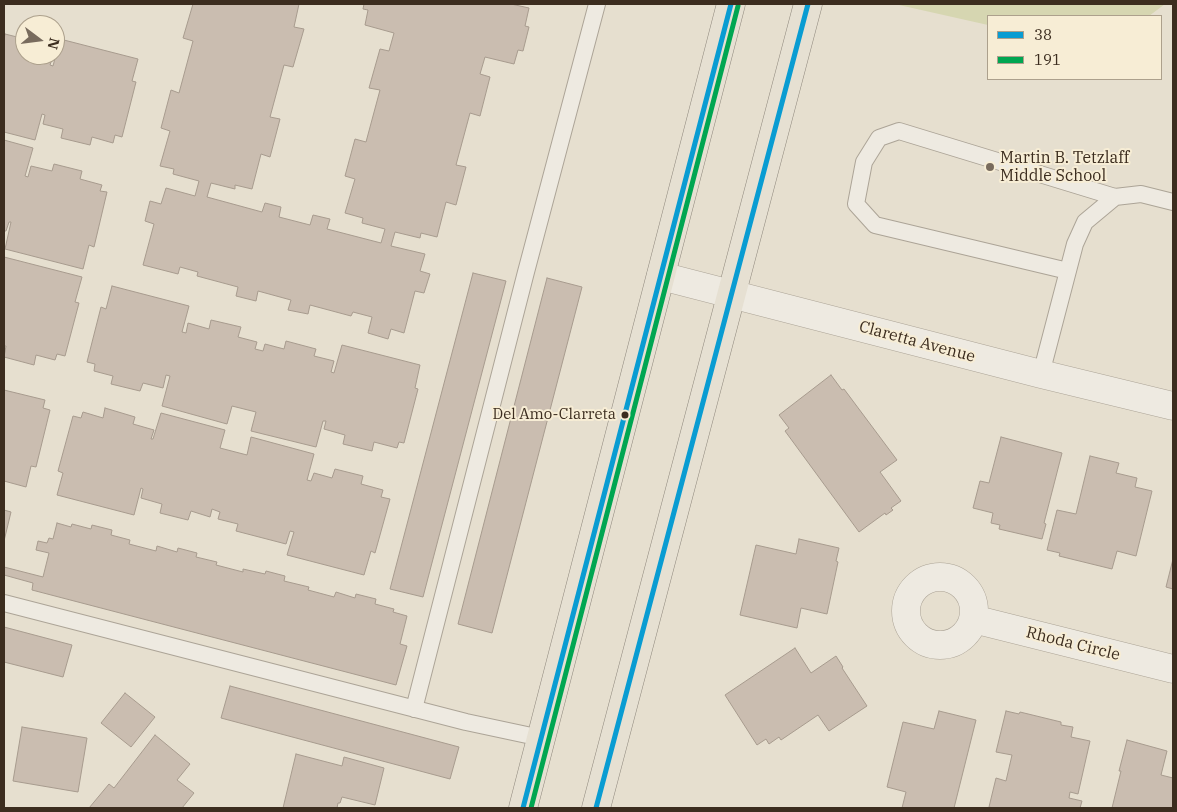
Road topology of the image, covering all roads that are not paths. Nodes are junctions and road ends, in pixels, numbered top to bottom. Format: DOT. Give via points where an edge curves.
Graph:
graph roads {
  1 [pos="597,4"];
  2 [pos="731,4"];
  3 [pos="808,4"];
  4 [pos="1116,197"];
  5 [pos="1173,202"];
  6 [pos="1068,271"];
  7 [pos="662,276"];
  8 [pos="731,293"];
  9 [pos="1041,374"];
  10 [pos="1173,406"];
  11 [pos="4,603"];
  12 [pos="972,619"];
  13 [pos="1173,669"];
  14 [pos="414,709"];
  15 [pos="541,738"];
  16 [pos="523,808"];
  17 [pos="596,808"];
  1 -- 14 [label="lane"];
  2 -- 7 [label="main road"];
  3 -- 8 [label="main road"];
  4 -- 5 [label="lane" via="1141,194"];
  4 -- 6 [label="lane" via="1085,222"];
  4 -- 6 [label="lane" via="899,131 879,138 864,162 856,204 875,225"];
  6 -- 9 [label="lane"];
  7 -- 8 [label="street, Claretta Avenue"];
  7 -- 15 [label="main road"];
  8 -- 9 [label="street, Claretta Avenue"];
  8 -- 17 [label="main road"];
  9 -- 10 [label="street, Claretta Avenue"];
  11 -- 14 [label="lane"];
  12 -- 13 [label="street, Rhoda Circle"];
  14 -- 15 [label="lane"];
  15 -- 16 [label="main road"];
}
